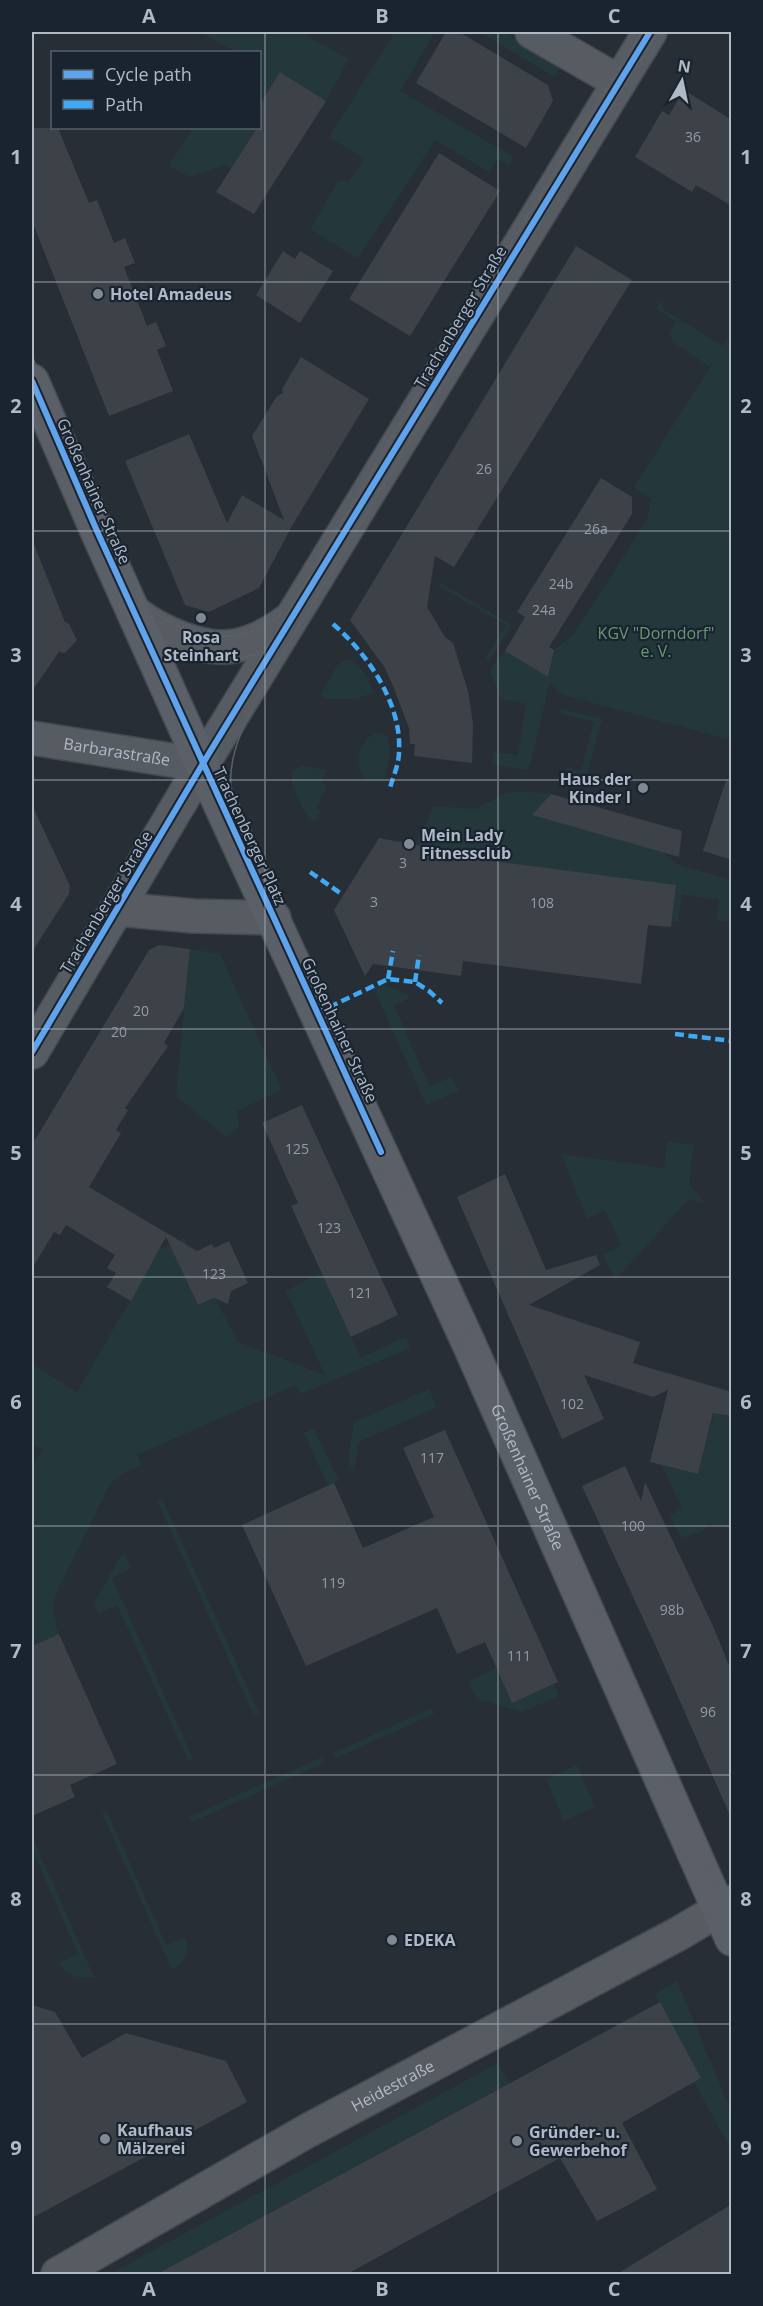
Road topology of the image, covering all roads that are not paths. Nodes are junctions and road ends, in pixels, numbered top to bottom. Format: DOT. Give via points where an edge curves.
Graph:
graph roads {
  1 [pos="532,32"];
  2 [pos="650,32"];
  3 [pos="619,82"];
  4 [pos="32,381"];
  5 [pos="134,612"];
  6 [pos="293,617"];
  7 [pos="32,738"];
  8 [pos="202,765"];
  9 [pos="117,909"];
  10 [pos="274,918"];
  11 [pos="32,1052"];
  12 [pos="726,1906"];
  13 [pos="732,1939"];
  14 [pos="58,2274"];
  1 -- 3 [label="street"];
  2 -- 3 [label="street, Trachenberger Straße"];
  3 -- 6 [label="street, Trachenberger Straße"];
  4 -- 5 [label="main road, Großenhainer Straße"];
  5 -- 6 [label="street" via="147,623 188,641 233,647 276,630"];
  5 -- 8 [label="main road, Trachenberger Platz"];
  6 -- 8 [label="street, Trachenberger Platz"];
  7 -- 8 [label="street, Barbarastraße"];
  8 -- 9 [label="street, Trachenberger Straße"];
  8 -- 10 [label="main road, Trachenberger Platz"];
  9 -- 10 [label="street"];
  9 -- 11 [label="street, Trachenberger Straße"];
  10 -- 12 [label="main road, Großenhainer Straße"];
  12 -- 13 [label="main road, Großenhainer Straße"];
  12 -- 14 [label="street, Heidestraße" via="307,2131"];
}
